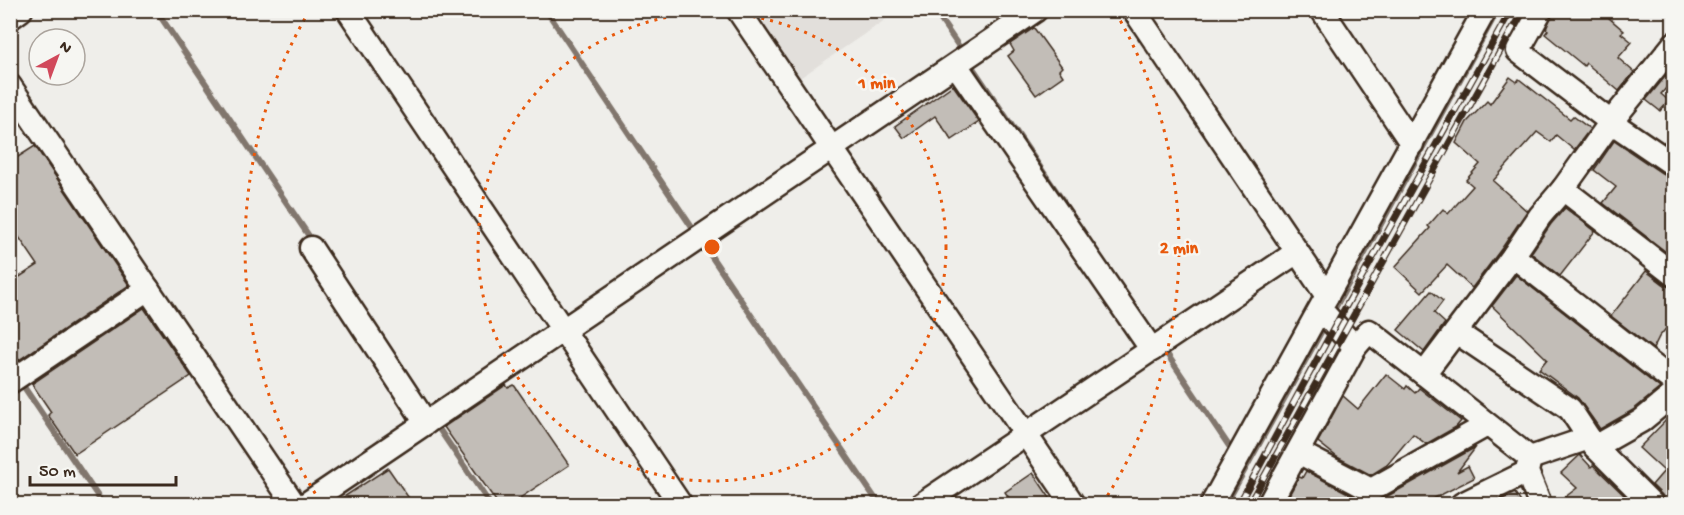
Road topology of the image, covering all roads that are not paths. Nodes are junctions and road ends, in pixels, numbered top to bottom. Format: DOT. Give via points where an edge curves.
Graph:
graph roads {
  1 [pos="21,10"];
  2 [pos="348,10"];
  3 [pos="738,10"];
  4 [pos="1036,10"];
  5 [pos="1134,10"];
  6 [pos="1322,10"];
  7 [pos="1485,10"];
  8 [pos="1541,10"];
  9 [pos="10,18"];
  10 [pos="1674,44"];
  11 [pos="956,65"];
  12 [pos="10,86"];
  13 [pos="1611,122"];
  14 [pos="1412,144"];
  15 [pos="832,149"];
  16 [pos="1674,165"];
  17 [pos="1563,189"];
  18 [pos="311,248"];
  19 [pos="1297,252"];
  20 [pos="1513,256"];
  21 [pos="1674,275"];
  22 [pos="148,289"];
  23 [pos="1324,303"];
  24 [pos="563,330"];
  25 [pos="1456,332"];
  26 [pos="1356,347"];
  27 [pos="1152,350"];
  28 [pos="1424,374"];
  29 [pos="10,382"];
  30 [pos="1674,382"];
  31 [pos="1674,393"];
  32 [pos="426,423"];
  33 [pos="1487,424"];
  34 [pos="1026,435"];
  35 [pos="1592,443"];
  36 [pos="1298,452"];
  37 [pos="1529,465"];
  38 [pos="294,504"];
  39 [pos="306,504"];
  40 [pos="680,504"];
  41 [pos="922,504"];
  42 [pos="1073,504"];
  43 [pos="1212,504"];
  44 [pos="1269,504"];
  45 [pos="1462,504"];
  46 [pos="1540,504"];
  47 [pos="1652,504"];
  1 -- 9 [label="street"];
  2 -- 24 [label="street"];
  3 -- 15 [label="street"];
  4 -- 11 [label="street"];
  5 -- 19 [label="street"];
  6 -- 14 [label="street"];
  7 -- 14 [label="street"];
  8 -- 13 [label="street" via="1518,51"];
  10 -- 13 [label="street"];
  11 -- 15 [label="street"];
  11 -- 27 [label="street"];
  12 -- 22 [label="street"];
  13 -- 16 [label="street"];
  13 -- 17 [label="street"];
  14 -- 23 [label="street"];
  15 -- 24 [label="street"];
  15 -- 34 [label="street"];
  17 -- 20 [label="street"];
  17 -- 21 [label="street"];
  18 -- 32 [label="street"];
  19 -- 23 [label="street"];
  19 -- 27 [label="street"];
  20 -- 25 [label="street"];
  20 -- 30 [label="street"];
  22 -- 29 [label="street"];
  22 -- 38 [label="street"];
  23 -- 26 [label="street"];
  23 -- 43 [label="street"];
  24 -- 32 [label="street"];
  24 -- 40 [label="street"];
  25 -- 28 [label="street"];
  25 -- 35 [label="street" via="1570,409"];
  26 -- 28 [label="street" via="1369,331"];
  26 -- 36 [label="street"];
  27 -- 34 [label="street"];
  28 -- 33 [label="street"];
  31 -- 35 [label="street" via="1641,421"];
  32 -- 39 [label="street"];
  33 -- 36 [label="street" via="1371,490"];
  33 -- 37 [label="street"];
  34 -- 41 [label="street"];
  34 -- 42 [label="street"];
  35 -- 37 [label="street"];
  35 -- 47 [label="street"];
  36 -- 44 [label="street"];
  37 -- 45 [label="street"];
  37 -- 46 [label="street"];
}
